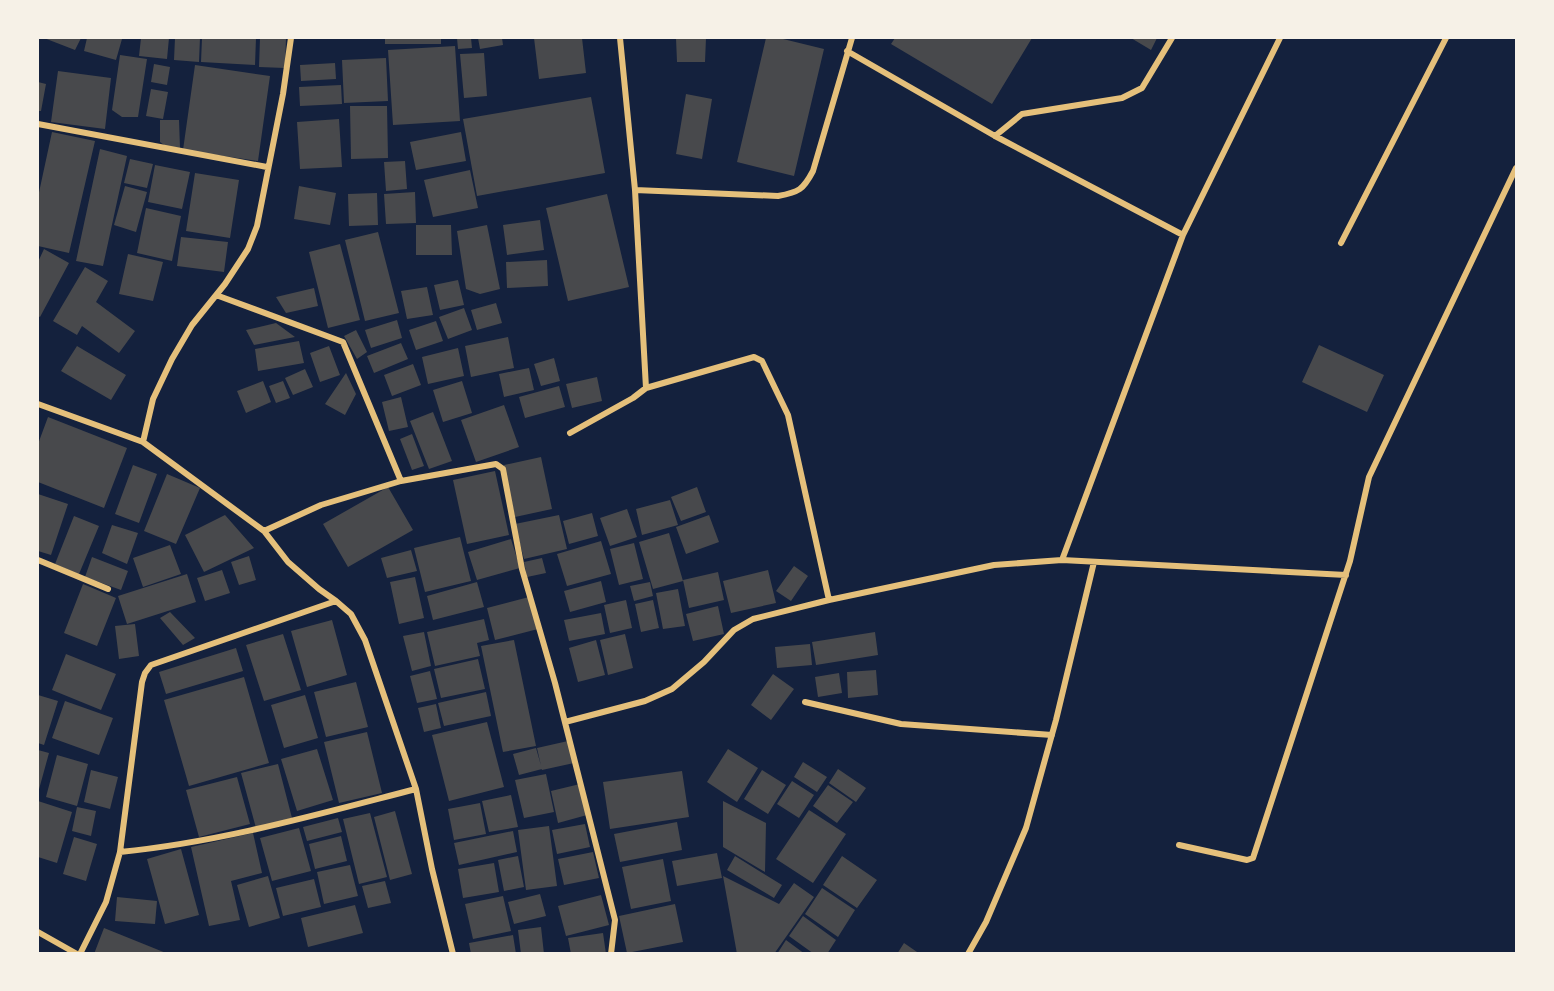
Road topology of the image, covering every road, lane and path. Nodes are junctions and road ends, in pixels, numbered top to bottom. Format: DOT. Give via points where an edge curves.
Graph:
graph roads {
  1 [pos="291,38"];
  2 [pos="620,38"];
  3 [pos="852,38"];
  4 [pos="1172,38"];
  5 [pos="1280,38"];
  6 [pos="1446,38"];
  7 [pos="847,51"];
  8 [pos="38,124"];
  9 [pos="995,136"];
  10 [pos="267,166"];
  11 [pos="1516,168"];
  12 [pos="635,190"];
  13 [pos="1183,235"];
  14 [pos="1341,243"];
  15 [pos="216,295"];
  16 [pos="646,388"];
  17 [pos="38,404"];
  18 [pos="570,433"];
  19 [pos="143,442"];
  20 [pos="401,481"];
  21 [pos="264,531"];
  22 [pos="38,560"];
  23 [pos="1062,560"];
  24 [pos="1094,562"];
  25 [pos="1346,575"];
  26 [pos="108,589"];
  27 [pos="829,600"];
  28 [pos="336,601"];
  29 [pos="805,702"];
  30 [pos="564,722"];
  31 [pos="1053,735"];
  32 [pos="417,789"];
  33 [pos="1179,845"];
  34 [pos="120,852"];
  35 [pos="38,932"];
  36 [pos="78,954"];
  37 [pos="453,954"];
  38 [pos="611,954"];
  39 [pos="968,954"];
  1 -- 10 [label="street"];
  2 -- 12 [label="street"];
  3 -- 7 [label="street"];
  4 -- 9 [label="street" via="1142,88 1122,98 1022,114"];
  5 -- 13 [label="street"];
  6 -- 14 [label="street"];
  7 -- 9 [label="street"];
  7 -- 12 [label="street" via="813,171 797,192 778,196"];
  8 -- 10 [label="street"];
  9 -- 13 [label="street"];
  10 -- 15 [label="street" via="262,205 248,249"];
  11 -- 25 [label="street" via="1369,477"];
  12 -- 16 [label="street"];
  13 -- 23 [label="street"];
  15 -- 19 [label="street" via="172,358 153,399"];
  15 -- 20 [label="street" via="343,342"];
  16 -- 18 [label="street"];
  16 -- 27 [label="street" via="754,357 762,361 789,415"];
  17 -- 19 [label="street"];
  19 -- 21 [label="street"];
  20 -- 21 [label="street" via="321,506"];
  20 -- 30 [label="street" via="496,464 503,469 522,569"];
  21 -- 28 [label="street" via="288,562"];
  22 -- 26 [label="street"];
  23 -- 24 [label="street"];
  23 -- 27 [label="street" via="994,565"];
  24 -- 25 [label="street"];
  24 -- 31 [label="street"];
  25 -- 33 [label="street" via="1254,858 1247,860"];
  27 -- 30 [label="street" via="753,619 734,630 672,688 645,701"];
  28 -- 32 [label="street" via="351,614 365,639"];
  28 -- 34 [label="street" via="152,665 145,673"];
  29 -- 31 [label="street" via="901,724"];
  30 -- 38 [label="street" via="615,920"];
  31 -- 39 [label="street" via="1026,828"];
  32 -- 34 [label="street" via="286,822"];
  32 -- 37 [label="street"];
  34 -- 36 [label="street" via="106,902"];
  35 -- 36 [label="street"];
}
